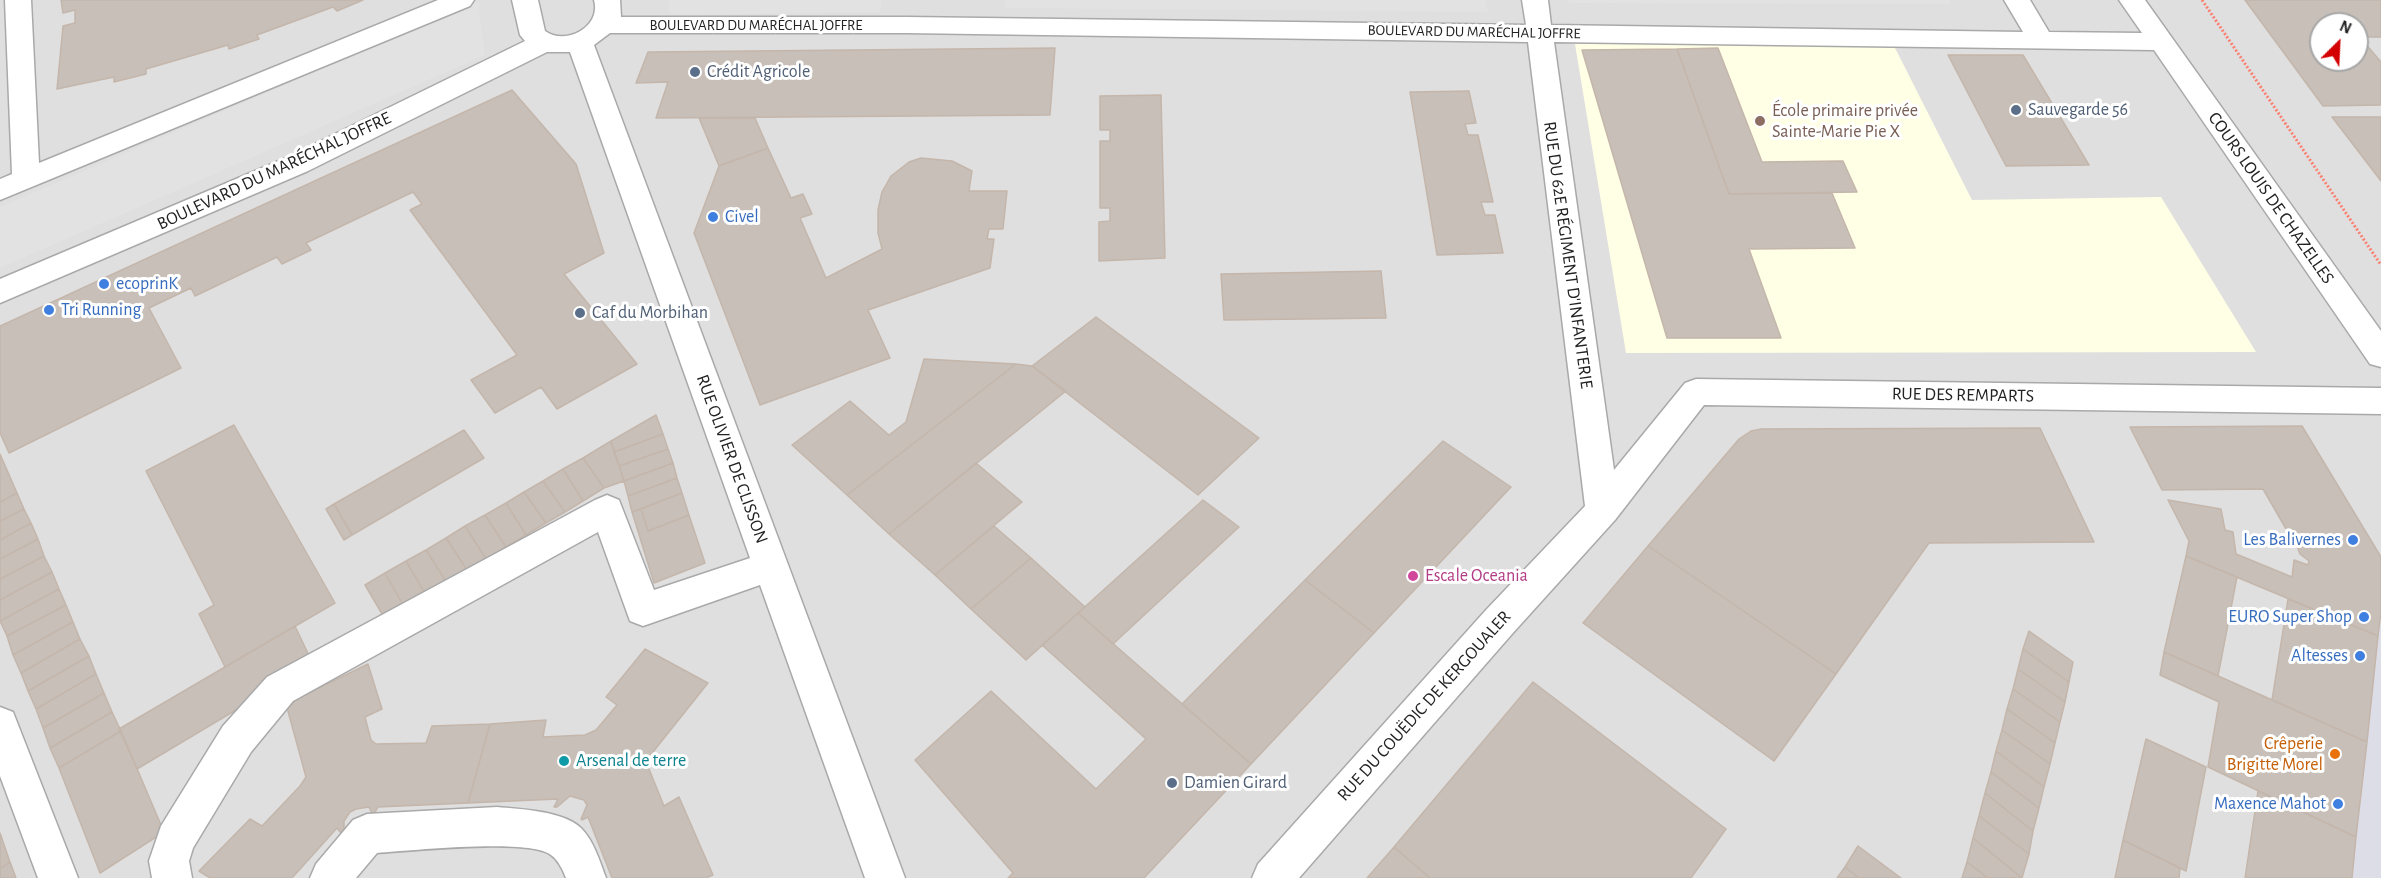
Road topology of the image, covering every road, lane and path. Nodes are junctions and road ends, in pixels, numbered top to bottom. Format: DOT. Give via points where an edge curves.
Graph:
graph roads {
  1 [pos="18,0"];
  2 [pos="461,0"];
  3 [pos="525,0"];
  4 [pos="911,0"];
  5 [pos="1536,0"];
  6 [pos="2017,0"];
  7 [pos="2132,0"];
  8 [pos="2202,0"];
  9 [pos="597,22"];
  10 [pos="906,26"];
  11 [pos="1538,33"];
  12 [pos="2041,41"];
  13 [pos="545,42"];
  14 [pos="2161,42"];
  15 [pos="26,180"];
  16 [pos="0,190"];
  17 [pos="2381,265"];
  18 [pos="0,292"];
  19 [pos="2381,355"];
  20 [pos="2381,401"];
  21 [pos="1603,510"];
  22 [pos="771,566"];
  23 [pos="0,725"];
  24 [pos="58,878"];
  25 [pos="172,878"];
  26 [pos="330,878"];
  27 [pos="586,878"];
  28 [pos="885,878"];
  29 [pos="1272,878"];
  1 -- 15 [label="street"];
  2 -- 15 [label="street"];
  3 -- 13 [label="street" via="533,35"];
  4 -- 10 [label="street"];
  5 -- 11 [label="street, RUE DU 62E RÉGIMENT D'INFANTERIE"];
  6 -- 12 [label="street"];
  7 -- 14 [label="street, COURS LOUIS DE CHAZELLES"];
  8 -- 17 [label="path"];
  9 -- 10 [label="street, BOULEVARD DU MARÉCHAL JOFFRE"];
  9 -- 13 [label="street, BOULEVARD DU MARÉCHAL JOFFRE" via="558,45"];
  9 -- 22 [label="street, RUE OLIVIER DE CLISSON"];
  10 -- 11 [label="street, BOULEVARD DU MARÉCHAL JOFFRE"];
  11 -- 12 [label="street, BOULEVARD DU MARÉCHAL JOFFRE"];
  11 -- 21 [label="street, RUE DU 62E RÉGIMENT D'INFANTERIE"];
  12 -- 14 [label="street"];
  13 -- 18 [label="street, BOULEVARD DU MARÉCHAL JOFFRE" via="298,164"];
  14 -- 19 [label="street, COURS LOUIS DE CHAZELLES"];
  15 -- 16 [label="street"];
  20 -- 21 [label="street, RUE DES REMPARTS" via="1696,392"];
  21 -- 29 [label="street, RUE DU COUËDIC DE KERGOUALER" via="1499,621"];
  22 -- 25 [label="street" via="643,610 608,510 280,689 237,739 175,840 169,861"];
  22 -- 28 [label="street, RUE OLIVIER DE CLISSON"];
  23 -- 24 [label="street"];
  26 -- 27 [label="street" via="367,834 515,827 541,830 565,840"];
}
